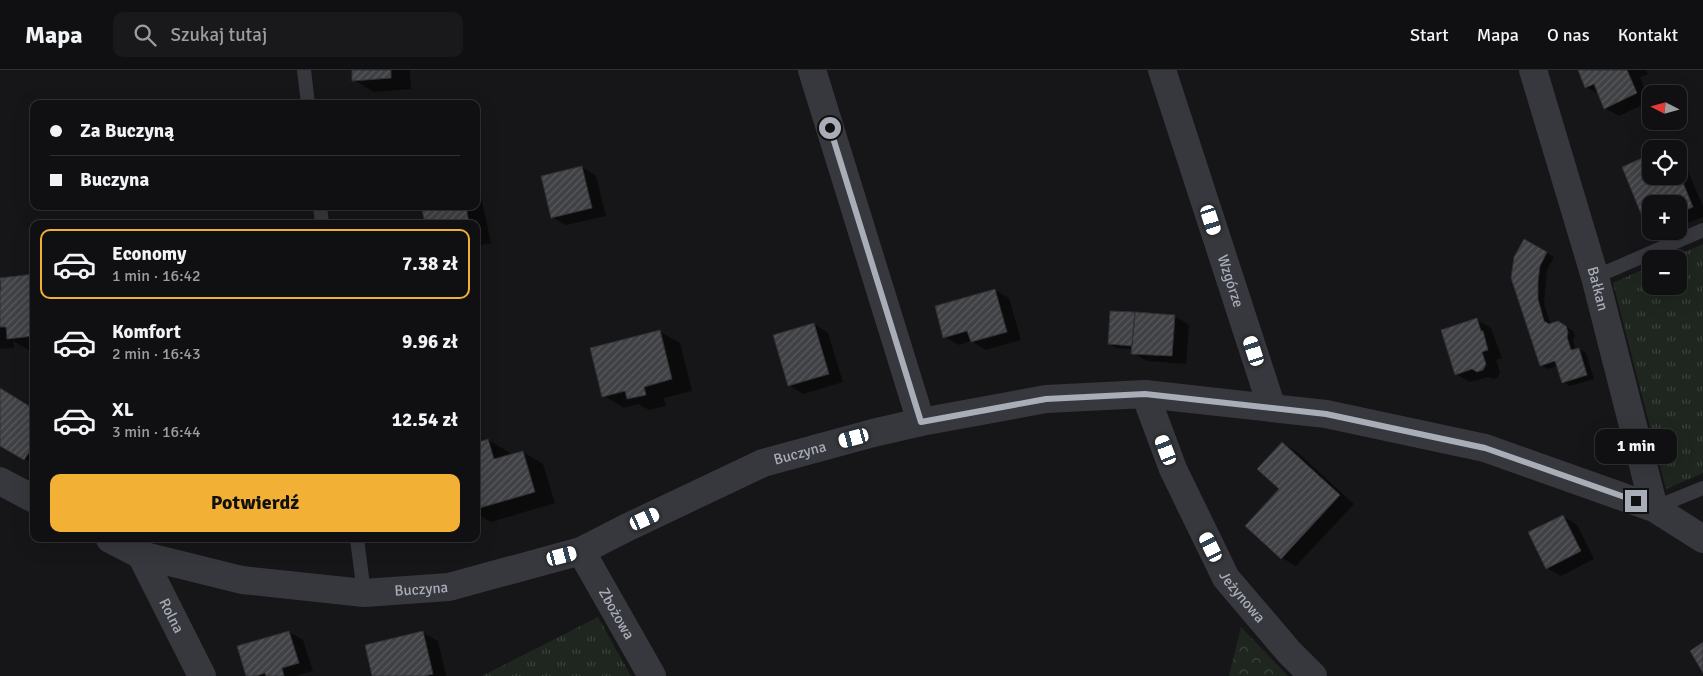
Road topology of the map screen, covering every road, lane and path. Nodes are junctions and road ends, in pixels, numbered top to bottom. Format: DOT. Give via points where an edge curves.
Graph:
graph roads {
  1 [pos="304,70"];
  2 [pos="812,70"];
  3 [pos="1162,70"];
  4 [pos="1533,70"];
  5 [pos="308,100"];
  6 [pos="1703,230"];
  7 [pos="1594,277"];
  8 [pos="1145,394"];
  9 [pos="1272,408"];
  10 [pos="921,422"];
  11 [pos="0,481"];
  12 [pos="1703,488"];
  13 [pos="30,497"];
  14 [pos="1654,508"];
  15 [pos="1703,539"];
  16 [pos="116,542"];
  17 [pos="358,542"];
  18 [pos="581,551"];
  19 [pos="141,555"];
  20 [pos="364,593"];
  21 [pos="202,676"];
  22 [pos="652,676"];
  23 [pos="1313,676"];
  1 -- 5 [label="lane"];
  2 -- 10 [label="street"];
  3 -- 9 [label="street, Wzgórze"];
  4 -- 7 [label="street, Bałkan"];
  6 -- 7 [label="lane"];
  7 -- 14 [label="street, Bałkan"];
  8 -- 9 [label="street, Buczyna"];
  8 -- 10 [label="street, Buczyna" via="1046,399"];
  8 -- 23 [label="street, Jeżynowa" via="1173,468 1226,578"];
  9 -- 14 [label="street, Buczyna" via="1326,414 1485,448"];
  10 -- 18 [label="street, Buczyna" via="763,464"];
  11 -- 13 [label="street"];
  12 -- 14 [label="lane"];
  14 -- 15 [label="street, Buczyna"];
  16 -- 19 [label="street, Buczyna"];
  17 -- 20 [label="lane"];
  18 -- 20 [label="street, Buczyna" via="449,587"];
  18 -- 22 [label="street, Zbożowa"];
  19 -- 20 [label="street, Buczyna" via="242,580"];
  19 -- 21 [label="street, Rolna"];
}
